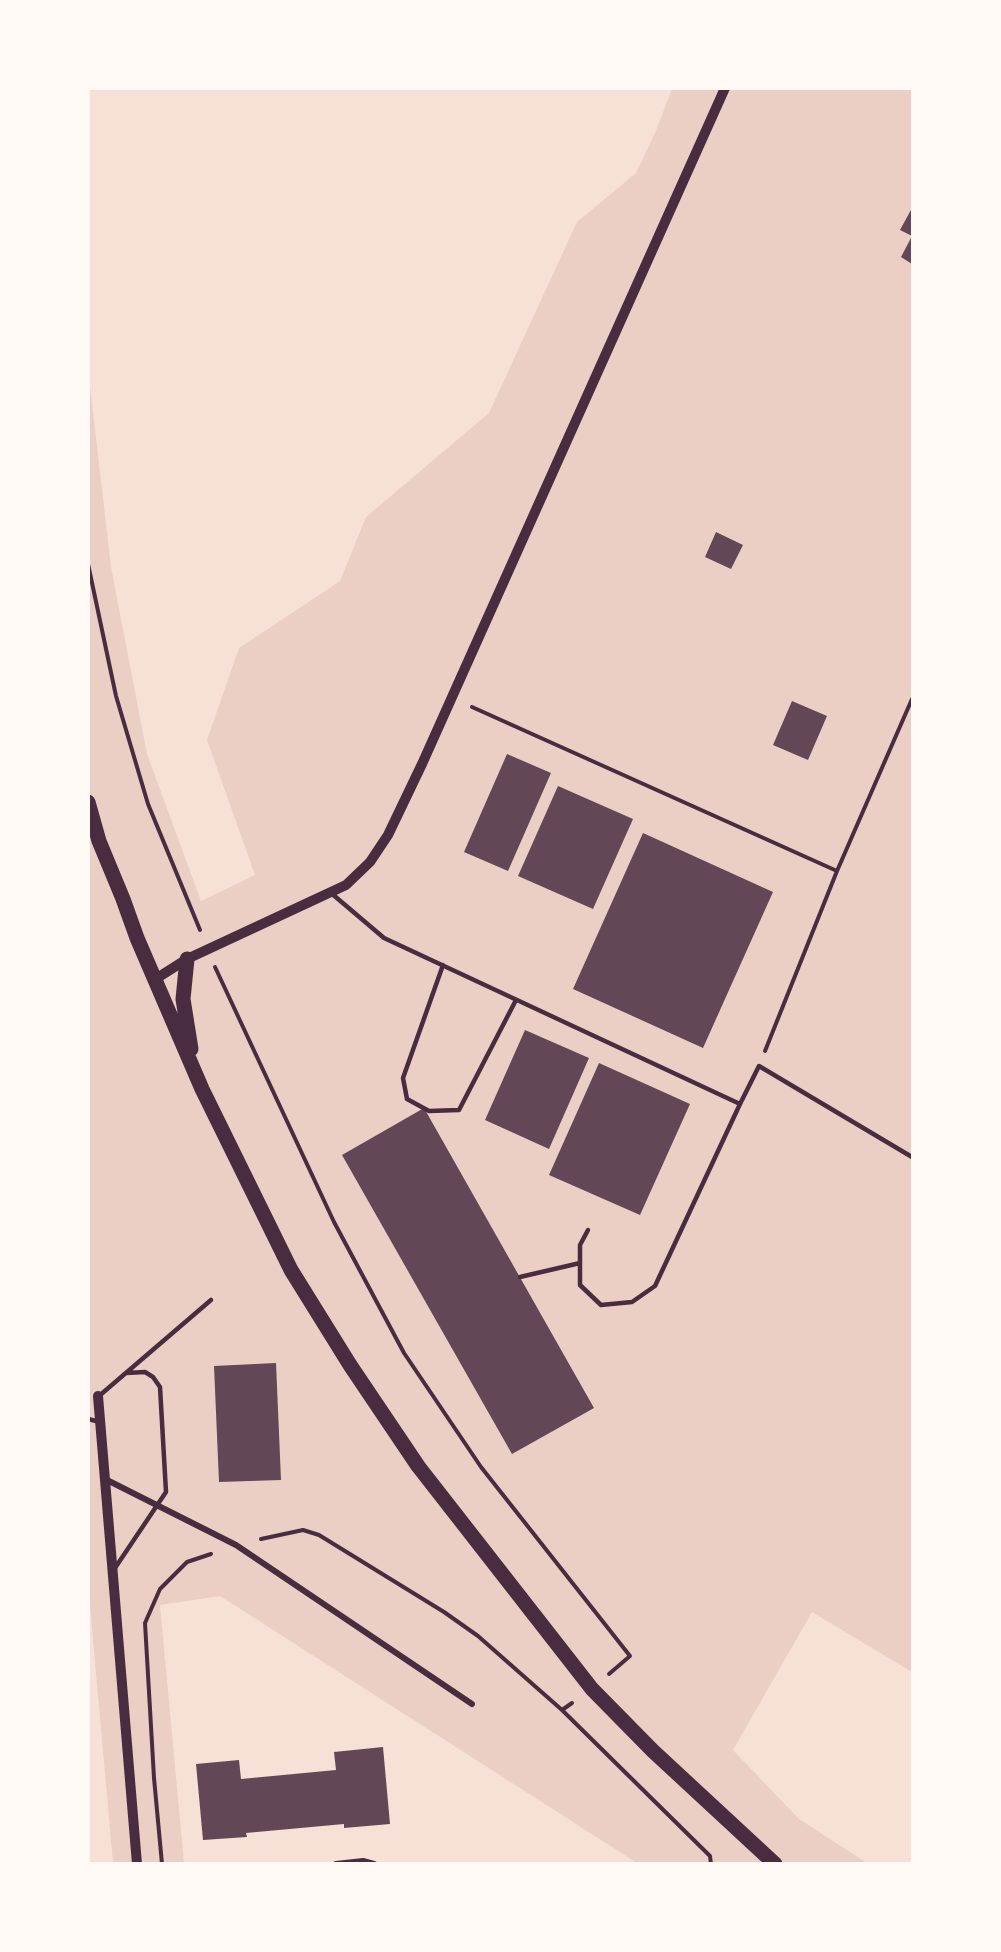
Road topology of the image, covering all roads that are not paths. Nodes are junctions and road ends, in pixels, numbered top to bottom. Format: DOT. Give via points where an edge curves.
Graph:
graph roads {
  1 [pos="724,88"];
  2 [pos="88,802"];
  3 [pos="331,893"];
  4 [pos="188,959"];
  5 [pos="443,965"];
  6 [pos="154,980"];
  7 [pos="516,1000"];
  8 [pos="202,1089"];
  9 [pos="740,1104"];
  10 [pos="912,1157"];
  11 [pos="588,1230"];
  12 [pos="580,1263"];
  13 [pos="520,1277"];
  14 [pos="211,1300"];
  15 [pos="126,1372"];
  16 [pos="98,1396"];
  17 [pos="88,1419"];
  18 [pos="100,1422"];
  19 [pos="105,1479"];
  20 [pos="158,1506"];
  21 [pos="113,1571"];
  22 [pos="472,1704"];
  23 [pos="137,1863"];
  24 [pos="336,1863"];
  25 [pos="374,1863"];
  26 [pos="775,1863"];
  1 -- 3 [label="street" via="388,835 358,875"];
  2 -- 6 [label="main road" via="99,841"];
  3 -- 4 [label="street"];
  3 -- 5 [label="lane" via="384,938"];
  4 -- 6 [label="street"];
  4 -- 8 [label="main road" via="183,999 188,1038"];
  5 -- 7 [label="lane"];
  5 -- 7 [label="lane" via="403,1078 407,1100 429,1111 459,1110"];
  6 -- 8 [label="main road"];
  7 -- 9 [label="lane"];
  8 -- 26 [label="main road" via="291,1270 418,1466 592,1689"];
  9 -- 10 [label="lane" via="759,1066"];
  9 -- 12 [label="lane" via="655,1286 632,1302 600,1305 580,1285"];
  11 -- 12 [label="lane" via="580,1245"];
  12 -- 13 [label="lane"];
  14 -- 15 [label="lane"];
  15 -- 16 [label="lane"];
  15 -- 20 [label="lane" via="145,1372 160,1387 166,1492"];
  16 -- 18 [label="street"];
  17 -- 18 [label="lane"];
  18 -- 19 [label="street"];
  19 -- 20 [label="street"];
  19 -- 21 [label="street"];
  20 -- 21 [label="lane"];
  20 -- 22 [label="street" via="236,1545"];
  21 -- 23 [label="street"];
  24 -- 25 [label="street"];
}
